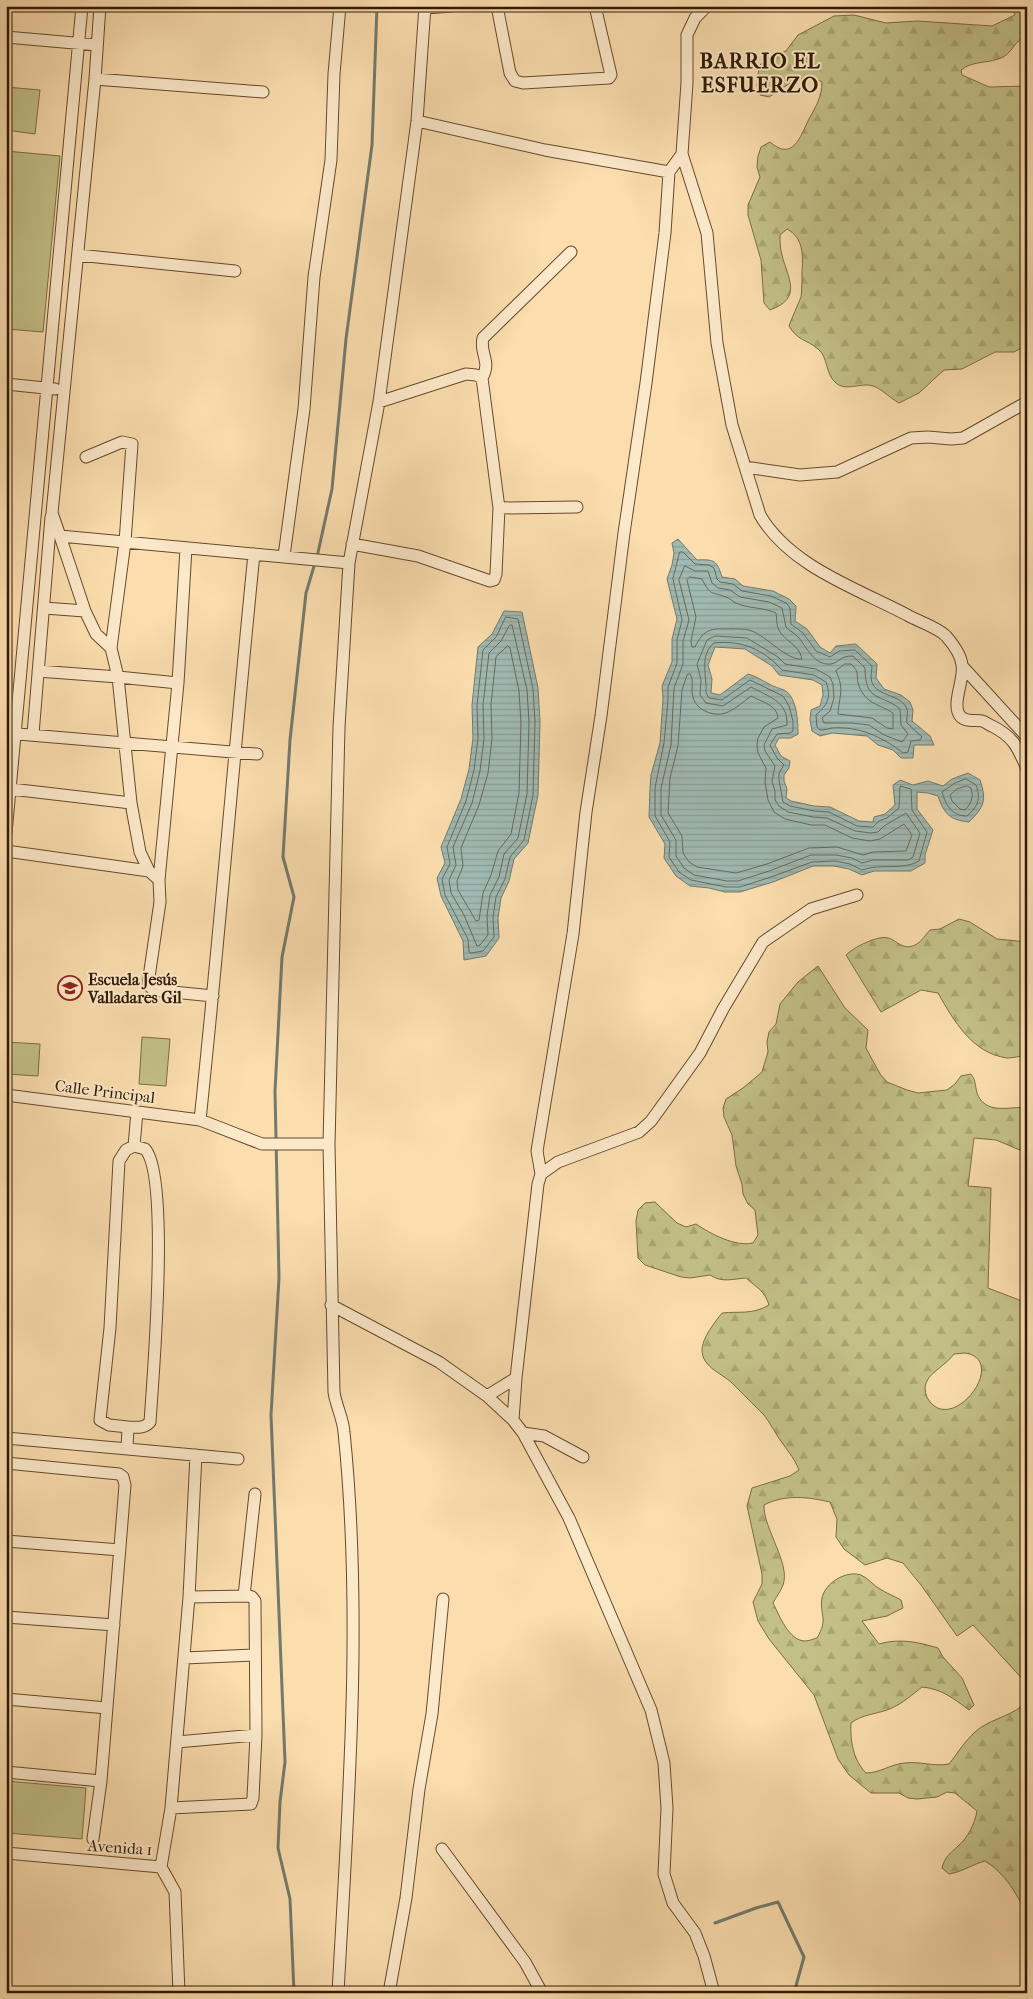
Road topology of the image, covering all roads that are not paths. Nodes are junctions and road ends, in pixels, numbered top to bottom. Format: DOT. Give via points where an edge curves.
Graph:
graph roads {
  1 [pos="82,6"];
  2 [pos="100,6"];
  3 [pos="340,6"];
  4 [pos="452,6"];
  5 [pos="497,6"];
  6 [pos="596,6"];
  7 [pos="707,6"];
  8 [pos="425,7"];
  9 [pos="6,37"];
  10 [pos="79,44"];
  11 [pos="97,45"];
  12 [pos="95,79"];
  13 [pos="263,92"];
  14 [pos="417,121"];
  15 [pos="682,154"];
  16 [pos="670,172"];
  17 [pos="571,252"];
  18 [pos="78,255"];
  19 [pos="235,271"];
  20 [pos="482,378"];
  21 [pos="6,384"];
  22 [pos="48,389"];
  23 [pos="64,390"];
  24 [pos="379,402"];
  25 [pos="1027,402"];
  26 [pos="86,457"];
  27 [pos="745,467"];
  28 [pos="499,508"];
  29 [pos="576,508"];
  30 [pos="52,513"];
  31 [pos="60,536"];
  32 [pos="125,542"];
  33 [pos="352,544"];
  34 [pos="186,548"];
  35 [pos="254,554"];
  36 [pos="288,557"];
  37 [pos="344,562"];
  38 [pos="44,608"];
  39 [pos="85,611"];
  40 [pos="112,648"];
  41 [pos="963,667"];
  42 [pos="38,671"];
  43 [pos="118,677"];
  44 [pos="178,683"];
  45 [pos="10,733"];
  46 [pos="32,734"];
  47 [pos="1027,737"];
  48 [pos="126,742"];
  49 [pos="172,746"];
  50 [pos="234,753"];
  51 [pos="257,754"];
  52 [pos="1027,769"];
  53 [pos="11,789"];
  54 [pos="131,803"];
  55 [pos="6,833"];
  56 [pos="6,851"];
  57 [pos="149,871"];
  58 [pos="159,880"];
  59 [pos="857,895"];
  60 [pos="213,996"];
  61 [pos="6,1095"];
  62 [pos="137,1112"];
  63 [pos="200,1120"];
  64 [pos="329,1144"];
  65 [pos="134,1146"];
  66 [pos="541,1174"];
  67 [pos="331,1305"];
  68 [pos="516,1378"];
  69 [pos="487,1396"];
  70 [pos="513,1420"];
  71 [pos="128,1427"];
  72 [pos="524,1433"];
  73 [pos="6,1438"];
  74 [pos="127,1449"];
  75 [pos="196,1455"];
  76 [pos="583,1457"];
  77 [pos="238,1459"];
  78 [pos="6,1463"];
  79 [pos="254,1494"];
  80 [pos="6,1541"];
  81 [pos="120,1550"];
  82 [pos="244,1596"];
  83 [pos="189,1597"];
  84 [pos="443,1599"];
  85 [pos="6,1617"];
  86 [pos="114,1625"];
  87 [pos="254,1655"];
  88 [pos="184,1658"];
  89 [pos="6,1699"];
  90 [pos="107,1708"];
  91 [pos="256,1735"];
  92 [pos="177,1742"];
  93 [pos="6,1772"];
  94 [pos="101,1781"];
  95 [pos="171,1808"];
  96 [pos="94,1839"];
  97 [pos="442,1848"];
  98 [pos="6,1854"];
  99 [pos="161,1867"];
  100 [pos="179,1993"];
  101 [pos="338,1993"];
  102 [pos="390,1993"];
  103 [pos="542,1993"];
  104 [pos="714,1993"];
  1 -- 10 [label="street"];
  2 -- 11 [label="street"];
  3 -- 36 [label="street" via="331,160 314,277"];
  4 -- 8 [label="street"];
  5 -- 6 [label="street" via="510,73 515,81 523,83 609,78 611,75"];
  7 -- 15 [label="street" via="694,18 687,35"];
  8 -- 14 [label="street"];
  9 -- 10 [label="street"];
  10 -- 11 [label="street"];
  10 -- 22 [label="street"];
  11 -- 12 [label="street"];
  12 -- 13 [label="street"];
  12 -- 18 [label="street"];
  14 -- 16 [label="street" via="545,150"];
  14 -- 24 [label="street"];
  15 -- 16 [label="street"];
  15 -- 27 [label="street" via="707,233 717,343 732,425"];
  16 -- 66 [label="street" via="646,383 572,934 536,1151"];
  17 -- 20 [label="street" via="483,338 487,366"];
  18 -- 19 [label="street"];
  18 -- 23 [label="street"];
  20 -- 24 [label="street" via="466,374"];
  20 -- 28 [label="street"];
  21 -- 22 [label="street"];
  22 -- 23 [label="street"];
  22 -- 45 [label="street"];
  23 -- 30 [label="street"];
  24 -- 33 [label="street"];
  25 -- 27 [label="street" via="963,438 911,438 837,472 800,475"];
  26 -- 32 [label="street" via="122,442 132,444"];
  27 -- 41 [label="street" via="760,515 788,548 824,574 945,635 958,652"];
  28 -- 29 [label="street"];
  28 -- 33 [label="street" via="496,574 490,581 418,556"];
  30 -- 31 [label="street"];
  30 -- 38 [label="street"];
  31 -- 32 [label="street"];
  31 -- 39 [label="street"];
  32 -- 34 [label="street"];
  32 -- 40 [label="street"];
  33 -- 37 [label="street"];
  34 -- 35 [label="street"];
  34 -- 44 [label="street"];
  35 -- 36 [label="street"];
  35 -- 50 [label="street"];
  36 -- 37 [label="street"];
  37 -- 64 [label="street"];
  38 -- 39 [label="street"];
  38 -- 42 [label="street"];
  39 -- 40 [label="street" via="96,634"];
  40 -- 43 [label="street"];
  41 -- 47 [label="street"];
  41 -- 52 [label="street" via="956,706 959,716 967,721 982,721 1005,733 1017,745"];
  42 -- 43 [label="street"];
  42 -- 46 [label="street"];
  43 -- 44 [label="street"];
  43 -- 48 [label="street"];
  44 -- 49 [label="street"];
  45 -- 46 [label="street"];
  45 -- 53 [label="street"];
  46 -- 48 [label="street"];
  48 -- 49 [label="street"];
  48 -- 54 [label="street"];
  49 -- 50 [label="street"];
  49 -- 58 [label="street"];
  50 -- 51 [label="street"];
  50 -- 60 [label="street"];
  53 -- 54 [label="street"];
  53 -- 55 [label="street"];
  54 -- 57 [label="street" via="140,852"];
  56 -- 57 [label="street"];
  57 -- 58 [label="street"];
  58 -- 60 [label="street" via="160,902 148,984 154,990"];
  59 -- 66 [label="street" via="811,909 764,942 700,1053 651,1121 638,1132 558,1162"];
  60 -- 63 [label="street"];
  61 -- 62 [label="street, Calle Principal"];
  62 -- 63 [label="street, Calle Principal"];
  62 -- 65 [label="street"];
  63 -- 64 [label="street, Calle Principal" via="262,1144"];
  64 -- 67 [label="street"];
  65 -- 71 [label="street" via="144,1149 152,1162 158,1244 150,1422 142,1427"];
  65 -- 71 [label="street" via="126,1150 119,1161 110,1328 100,1420 109,1425"];
  66 -- 68 [label="street"];
  67 -- 69 [label="street" via="439,1362"];
  67 -- 101 [label="street" via="334,1392 345,1440 351,1537 352,1656"];
  68 -- 69 [label="street"];
  68 -- 70 [label="street"];
  69 -- 70 [label="street"];
  70 -- 72 [label="street"];
  71 -- 74 [label="street"];
  72 -- 76 [label="street" via="544,1436"];
  72 -- 104 [label="street" via="569,1518 651,1710 664,1763 667,1808 664,1874 673,1904 696,1933"];
  73 -- 74 [label="street"];
  74 -- 75 [label="street"];
  75 -- 77 [label="street"];
  75 -- 83 [label="street"];
  78 -- 81 [label="street" via="119,1474 123,1477"];
  79 -- 82 [label="street"];
  80 -- 81 [label="street"];
  81 -- 86 [label="street"];
  82 -- 83 [label="street"];
  82 -- 87 [label="street" via="252,1597 254,1601"];
  83 -- 88 [label="street"];
  84 -- 102 [label="street" via="432,1714"];
  85 -- 86 [label="street"];
  86 -- 90 [label="street"];
  87 -- 88 [label="street"];
  87 -- 91 [label="street"];
  88 -- 92 [label="street"];
  89 -- 90 [label="street"];
  90 -- 94 [label="street"];
  91 -- 92 [label="street"];
  91 -- 95 [label="street" via="251,1804"];
  92 -- 95 [label="street"];
  93 -- 94 [label="street"];
  94 -- 96 [label="street"];
  95 -- 99 [label="street"];
  97 -- 103 [label="street" via="524,1962"];
  98 -- 99 [label="street, Avenida 1"];
  99 -- 100 [label="street, Avenida 1" via="175,1892"];
}
